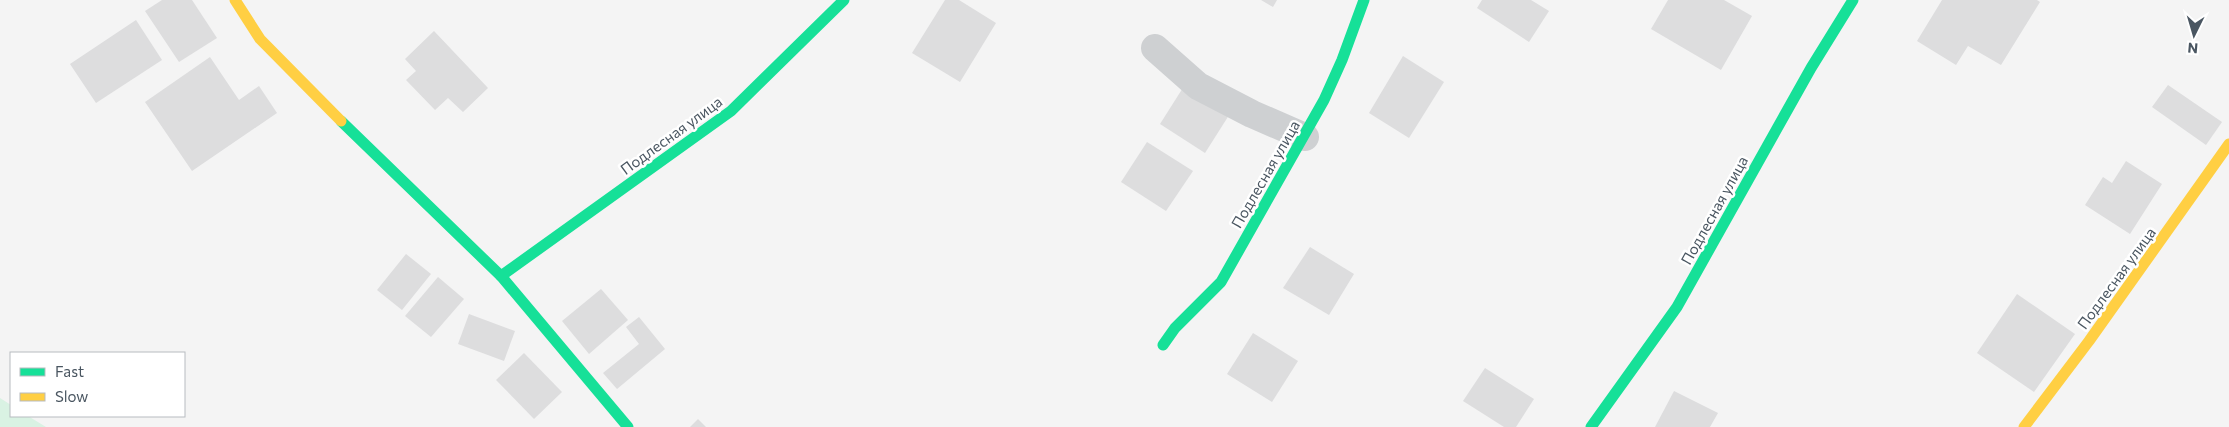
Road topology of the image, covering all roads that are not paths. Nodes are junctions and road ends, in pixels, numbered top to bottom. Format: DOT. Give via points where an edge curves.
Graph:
graph roads {
  1 [pos="234,0"];
  2 [pos="844,0"];
  3 [pos="1364,0"];
  4 [pos="1853,0"];
  5 [pos="1155,48"];
  6 [pos="1305,137"];
  7 [pos="2229,144"];
  8 [pos="501,276"];
  9 [pos="1163,345"];
  10 [pos="628,427"];
  11 [pos="1591,427"];
  12 [pos="2024,427"];
  1 -- 8 [label="street" via="260,39"];
  2 -- 8 [label="street, Подлесная улица" via="731,111"];
  3 -- 6 [label="street, Подлесная улица" via="1350,43"];
  4 -- 11 [label="street, Подлесная улица" via="1810,68 1677,307"];
  5 -- 6 [label="street" via="1198,86"];
  6 -- 9 [label="street, Подлесная улица" via="1220,282 1175,328"];
  7 -- 12 [label="street, Подлесная улица"];
  8 -- 10 [label="street"];
}
